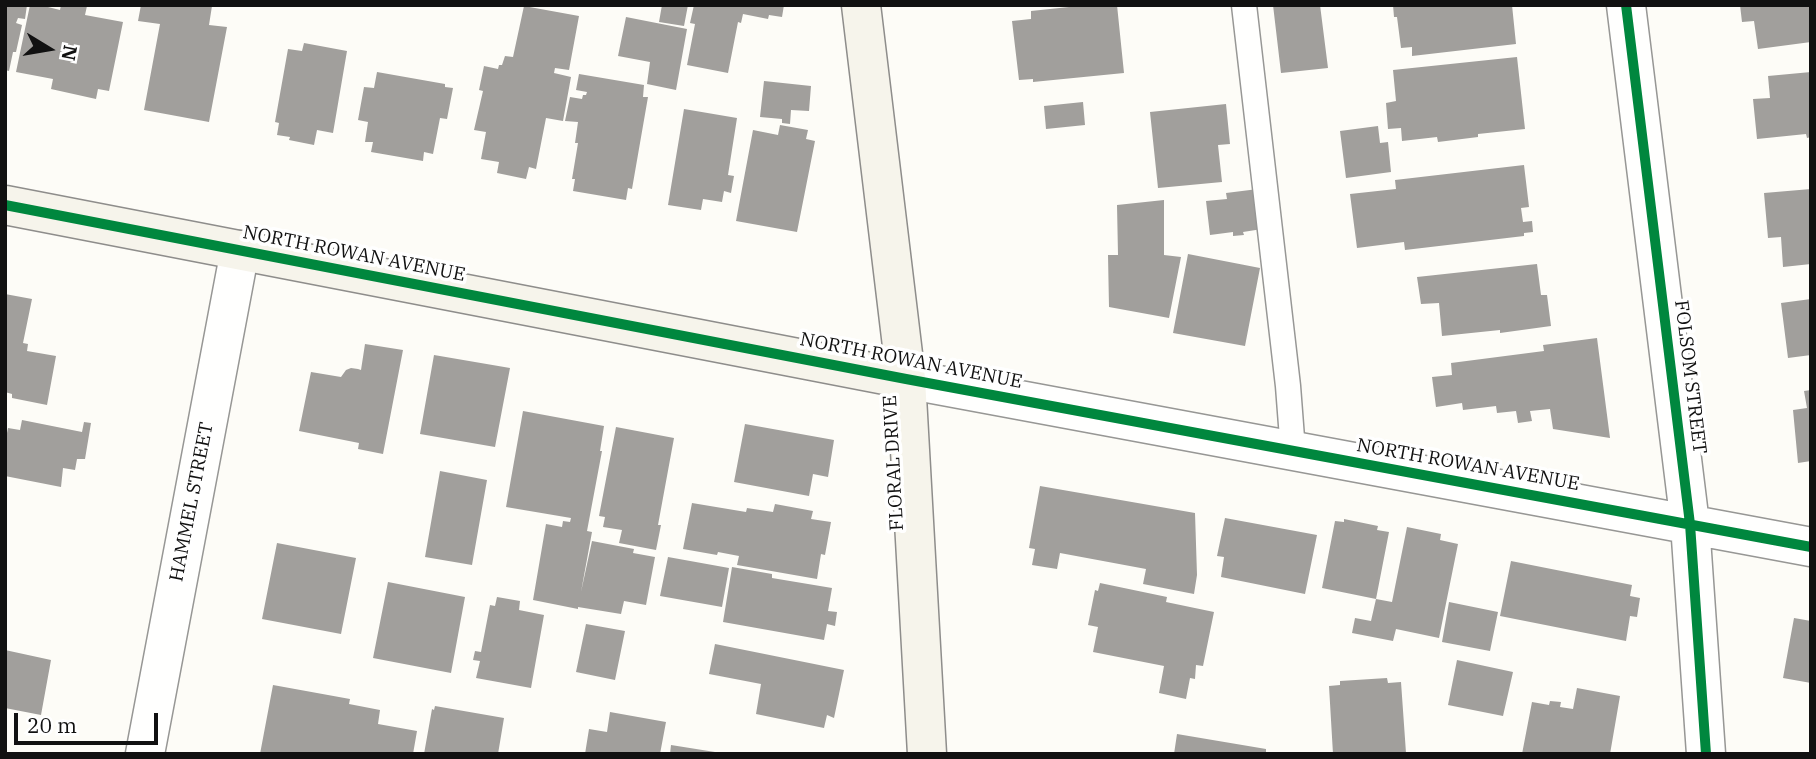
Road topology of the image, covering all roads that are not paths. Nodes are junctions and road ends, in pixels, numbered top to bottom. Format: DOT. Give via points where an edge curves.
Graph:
graph roads {
  1 [pos="861,5"];
  2 [pos="1244,5"];
  3 [pos="1626,5"];
  4 [pos="5,205"];
  5 [pos="240,250"];
  6 [pos="906,379"];
  7 [pos="1293,451"];
  8 [pos="1690,524"];
  9 [pos="1811,547"];
  10 [pos="145,754"];
  11 [pos="927,754"];
  12 [pos="1706,754"];
  1 -- 6 [label="street, FLORAL DRIVE"];
  2 -- 7 [label="lane"];
  3 -- 8 [label="street, FOLSOM STREET"];
  4 -- 5 [label="street, NORTH ROWAN AVENUE"];
  5 -- 6 [label="street, NORTH ROWAN AVENUE"];
  5 -- 10 [label="street, HAMMEL STREET"];
  6 -- 7 [label="street, NORTH ROWAN AVENUE"];
  6 -- 11 [label="street, FLORAL DRIVE"];
  7 -- 8 [label="street, NORTH ROWAN AVENUE"];
  8 -- 9 [label="street, NORTH ROWAN AVENUE"];
  8 -- 12 [label="street, FOLSOM STREET"];
}
